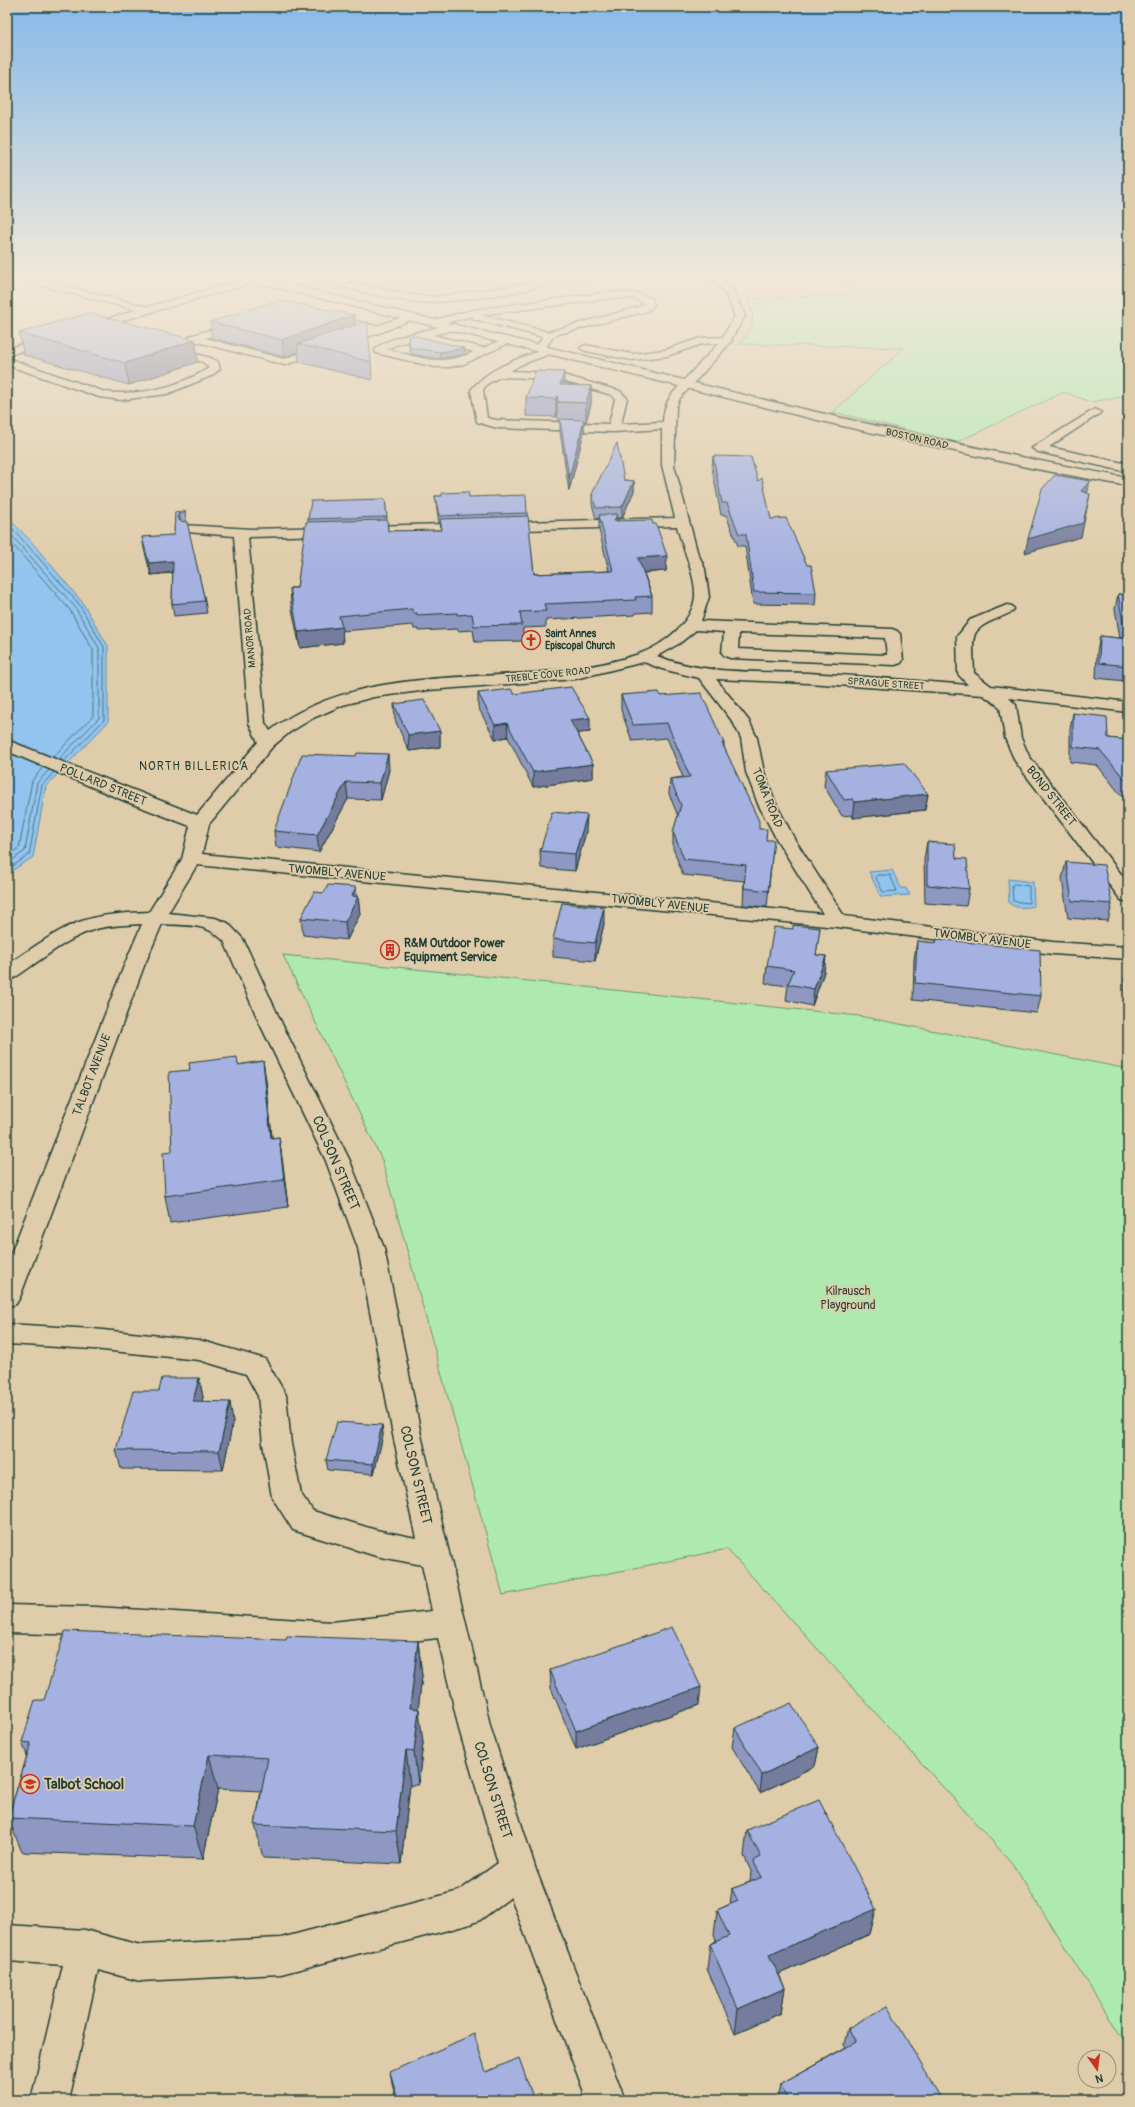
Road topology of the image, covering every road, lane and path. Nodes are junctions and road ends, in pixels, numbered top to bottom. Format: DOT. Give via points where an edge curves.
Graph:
graph roads {
  1 [pos="43,374"];
  2 [pos="206,374"];
  3 [pos="500,374"];
  4 [pos="509,374"];
  5 [pos="643,374"];
  6 [pos="696,374"];
  7 [pos="686,385"];
  8 [pos="1095,412"];
  9 [pos="669,425"];
  10 [pos="614,428"];
  11 [pos="1128,468"];
  12 [pos="1128,482"];
  13 [pos="682,522"];
  14 [pos="188,528"];
  15 [pos="240,532"];
  16 [pos="1007,609"];
  17 [pos="692,625"];
  18 [pos="732,628"];
  19 [pos="645,658"];
  20 [pos="704,674"];
  21 [pos="990,691"];
  22 [pos="1128,707"];
  23 [pos="267,742"];
  24 [pos="7,745"];
  25 [pos="200,823"];
  26 [pos="191,859"];
  27 [pos="1128,896"];
  28 [pos="155,918"];
  29 [pos="837,921"];
  30 [pos="1128,953"];
  31 [pos="7,974"];
  32 [pos="7,1297"];
  33 [pos="7,1334"];
  34 [pos="434,1554"];
  35 [pos="7,1618"];
  36 [pos="450,1623"];
  37 [pos="518,1870"];
  38 [pos="7,1943"];
  39 [pos="85,1948"];
  40 [pos="50,2100"];
  41 [pos="606,2100"];
  1 -- 2 [label="street" via="103,395 121,397 163,392"];
  3 -- 10 [label="street" via="483,382 477,390 481,420 489,423"];
  4 -- 10 [label="street" via="556,376 616,393 621,398"];
  5 -- 7 [label="street, BOSTON ROAD"];
  6 -- 7 [label="street, TREBLE COVE ROAD"];
  7 -- 9 [label="street, TREBLE COVE ROAD" via="670,407"];
  7 -- 12 [label="street, BOSTON ROAD" via="1031,464"];
  8 -- 11 [label="street" via="1038,448"];
  9 -- 10 [label="street"];
  9 -- 13 [label="street, TREBLE COVE ROAD" via="668,465"];
  13 -- 15 [label="street"];
  13 -- 17 [label="street, TREBLE COVE ROAD" via="698,569 702,597"];
  14 -- 15 [label="street"];
  15 -- 23 [label="street, MANOR ROAD" via="257,723"];
  16 -- 21 [label="street" via="975,623 965,636 966,674 974,683"];
  17 -- 18 [label="street"];
  17 -- 19 [label="street, TREBLE COVE ROAD" via="675,640"];
  18 -- 18 [label="street" via="730,653 895,660 892,634"];
  19 -- 20 [label="street, SPRAGUE STREET"];
  19 -- 23 [label="street, TREBLE COVE ROAD" via="575,674 428,685 374,692 307,714"];
  20 -- 21 [label="street, SPRAGUE STREET" via="808,678"];
  20 -- 29 [label="street, TOMA ROAD" via="741,721 748,738 754,772 767,804 786,840"];
  21 -- 22 [label="street, SPRAGUE STREET"];
  21 -- 27 [label="street, BOND STREET" via="1008,705 1013,738 1020,757"];
  23 -- 25 [label="street, TREBLE COVE ROAD"];
  24 -- 25 [label="street, POLLARD STREET"];
  25 -- 26 [label="street"];
  26 -- 28 [label="street, TALBOT AVENUE"];
  26 -- 29 [label="street, TWOMBLY AVENUE"];
  28 -- 31 [label="street, COLSON STREET" via="116,919 86,926 61,938"];
  28 -- 32 [label="street, TALBOT AVENUE" via="134,966"];
  28 -- 34 [label="street, COLSON STREET" via="208,922 222,927 233,939 270,1024 304,1088 338,1161 371,1248 407,1435"];
  29 -- 30 [label="street, TWOMBLY AVENUE" via="1053,948"];
  33 -- 34 [label="street" via="93,1339 199,1350 255,1366 272,1395 277,1444 287,1497 303,1521 376,1543"];
  34 -- 36 [label="street, COLSON STREET"];
  35 -- 36 [label="street" via="332,1636"];
  36 -- 37 [label="street, COLSON STREET" via="475,1729"];
  37 -- 39 [label="street" via="467,1907 281,1956 140,1963"];
  37 -- 41 [label="street, COLSON STREET"];
  38 -- 39 [label="street"];
  39 -- 40 [label="street"];
}
